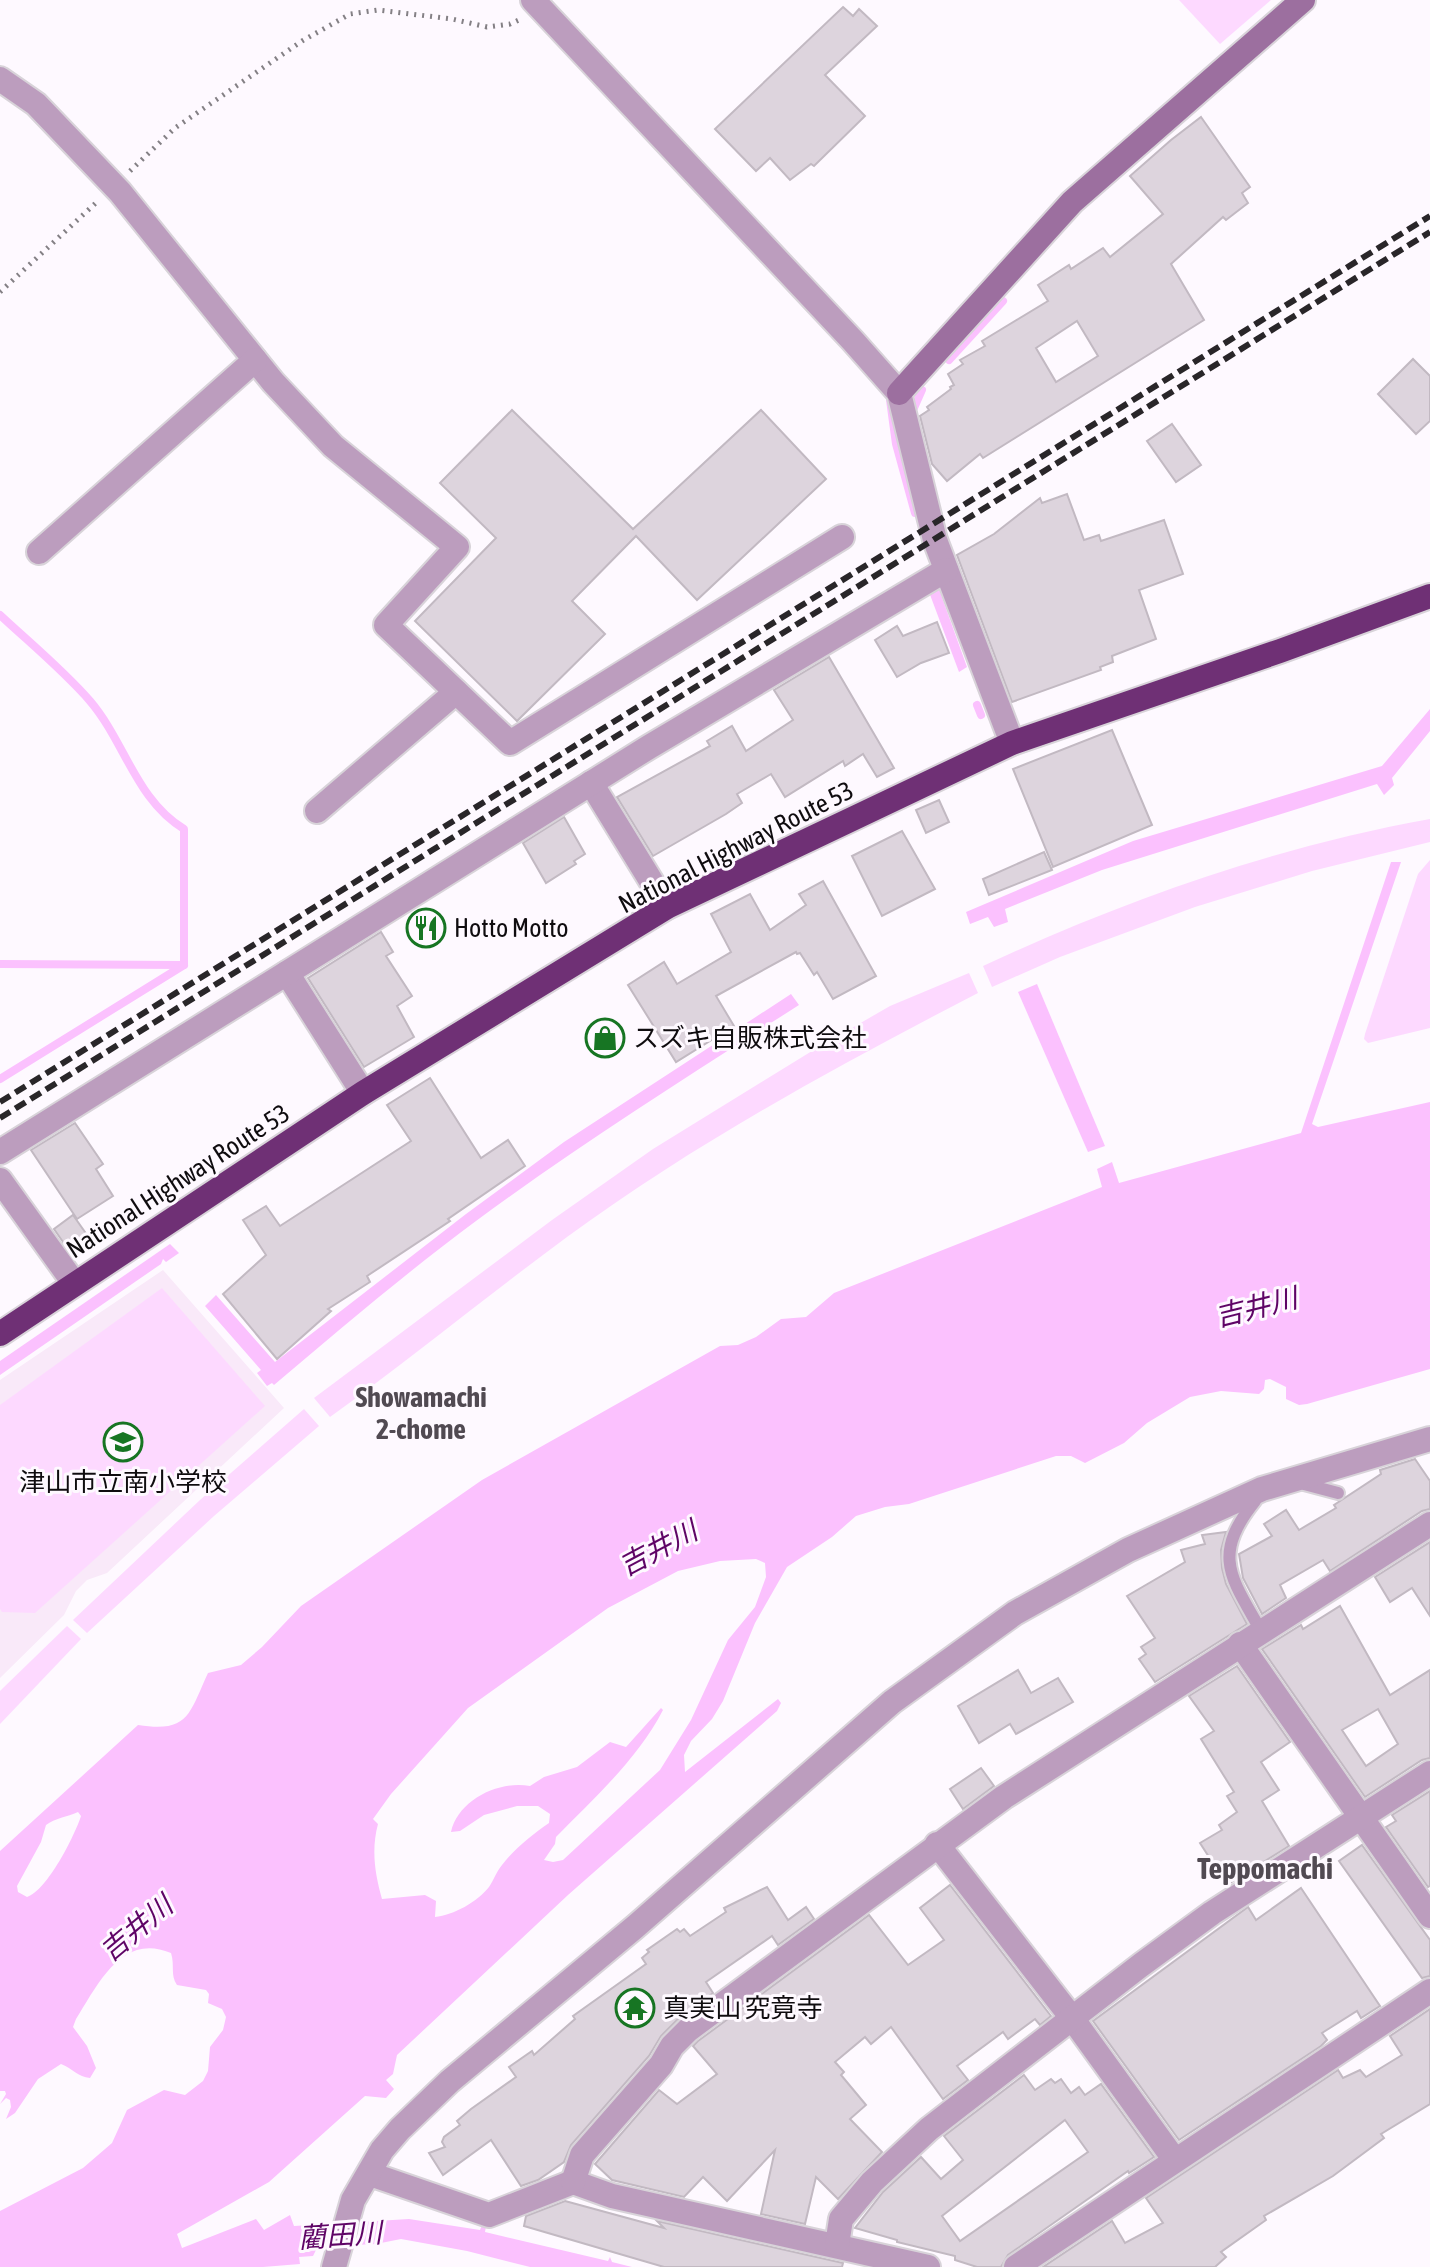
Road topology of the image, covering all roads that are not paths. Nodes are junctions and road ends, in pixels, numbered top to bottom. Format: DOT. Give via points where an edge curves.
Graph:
graph roads {
  1 [pos="1303,0"];
  2 [pos="537,5"];
  3 [pos="0,79"];
  4 [pos="255,360"];
  5 [pos="899,393"];
  6 [pos="842,537"];
  7 [pos="39,552"];
  8 [pos="946,570"];
  9 [pos="1430,596"];
  10 [pos="456,692"];
  11 [pos="1012,743"];
  12 [pos="591,783"];
  13 [pos="317,811"];
  14 [pos="667,907"];
  15 [pos="287,973"];
  16 [pos="363,1093"];
  17 [pos="0,1152"];
  18 [pos="0,1180"];
  19 [pos="74,1283"];
  20 [pos="0,1334"];
  21 [pos="1430,1439"];
  22 [pos="1300,1477"];
  23 [pos="1255,1493"];
  24 [pos="1338,1493"];
  25 [pos="1430,1524"];
  26 [pos="1261,1631"];
  27 [pos="1240,1644"];
  28 [pos="1430,1773"];
  29 [pos="1360,1817"];
  30 [pos="937,1844"];
  31 [pos="1430,1916"];
  32 [pos="1430,1991"];
  33 [pos="1072,2018"];
  34 [pos="1174,2159"];
  35 [pos="370,2174"];
  36 [pos="573,2182"];
  37 [pos="837,2245"];
  38 [pos="334,2267"];
  39 [pos="928,2267"];
  40 [pos="1016,2267"];
  1 -- 5 [label="street" via="1072,202"];
  2 -- 5 [label="street"];
  3 -- 4 [label="street" via="36,104 114,185"];
  4 -- 7 [label="street"];
  4 -- 10 [label="street" via="333,446 457,547 386,625"];
  5 -- 8 [label="street"];
  6 -- 10 [label="street" via="510,743"];
  8 -- 11 [label="street"];
  8 -- 12 [label="street"];
  9 -- 11 [label="highway, National Highway Route 53"];
  10 -- 13 [label="street"];
  11 -- 14 [label="highway, National Highway Route 53"];
  12 -- 14 [label="street"];
  12 -- 15 [label="street"];
  14 -- 16 [label="highway, National Highway Route 53"];
  15 -- 16 [label="street"];
  15 -- 17 [label="street"];
  16 -- 19 [label="highway, National Highway Route 53"];
  18 -- 19 [label="street"];
  19 -- 20 [label="highway, National Highway Route 53"];
  21 -- 22 [label="street"];
  22 -- 23 [label="street"];
  22 -- 24 [label="lane" via="1304,1484"];
  23 -- 26 [label="lane" via="1235,1528 1229,1559 1233,1579"];
  23 -- 35 [label="street" via="1128,1550 1015,1613 892,1702 450,2081 400,2129"];
  25 -- 26 [label="street"];
  26 -- 27 [label="street"];
  27 -- 29 [label="street"];
  27 -- 30 [label="street"];
  28 -- 29 [label="street"];
  29 -- 31 [label="street"];
  29 -- 33 [label="street" via="1212,1913"];
  30 -- 33 [label="street"];
  30 -- 36 [label="street" via="688,2030 582,2155"];
  32 -- 34 [label="street"];
  33 -- 34 [label="street"];
  33 -- 37 [label="street" via="929,2129 872,2182 841,2219"];
  34 -- 40 [label="street"];
  35 -- 36 [label="street" via="489,2215"];
  35 -- 38 [label="street" via="353,2200"];
  36 -- 37 [label="street" via="612,2196"];
  37 -- 39 [label="street"];
}
